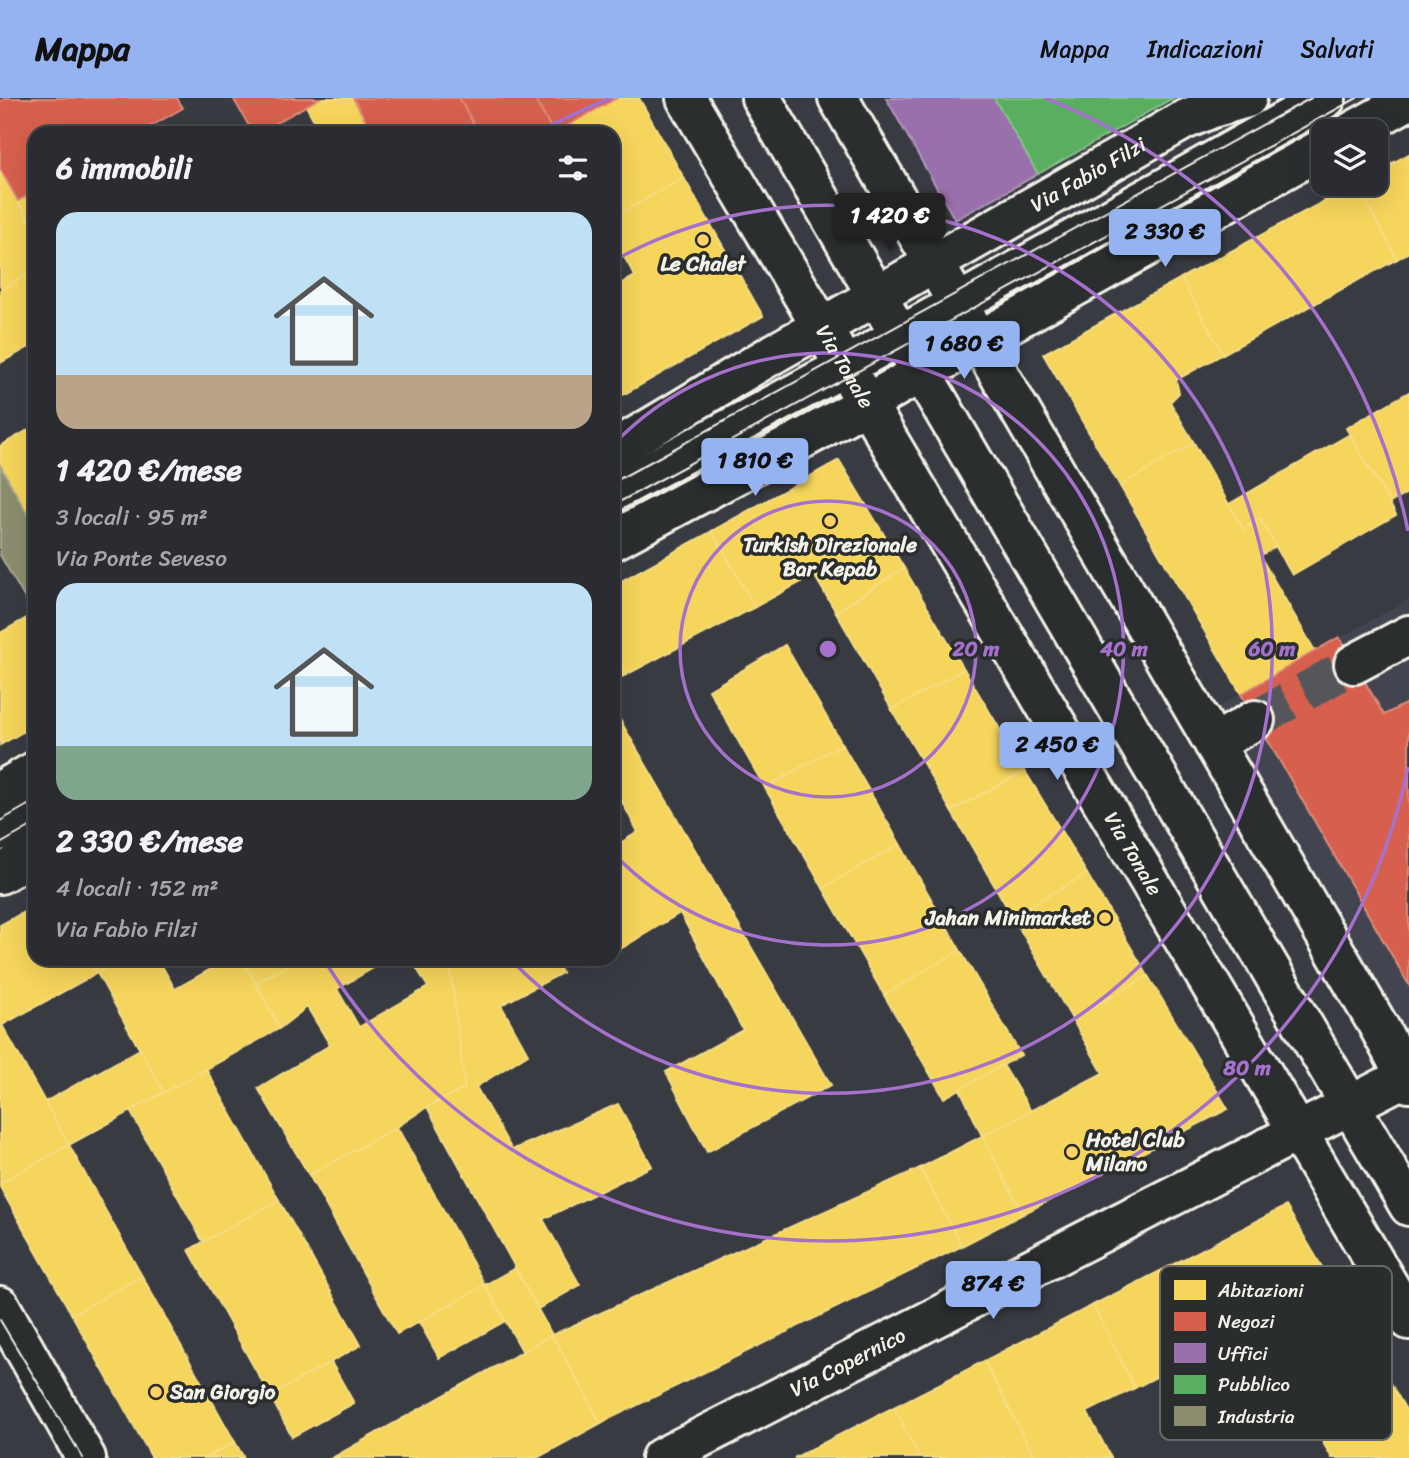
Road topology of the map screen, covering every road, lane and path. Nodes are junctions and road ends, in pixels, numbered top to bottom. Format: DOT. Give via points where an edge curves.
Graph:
graph roads {
  1 [pos="687,98"];
  2 [pos="761,98"];
  3 [pos="838,98"];
  4 [pos="1247,98"];
  5 [pos="1326,98"];
  6 [pos="1409,100"];
  7 [pos="1375,119"];
  8 [pos="1311,155"];
  9 [pos="933,263"];
  10 [pos="877,295"];
  11 [pos="958,304"];
  12 [pos="822,327"];
  13 [pos="900,335"];
  14 [pos="978,340"];
  15 [pos="846,366"];
  16 [pos="921,371"];
  17 [pos="867,401"];
  18 [pos="620,446"];
  19 [pos="620,488"];
  20 [pos="620,537"];
  21 [pos="1409,635"];
  22 [pos="1354,664"];
  23 [pos="1255,720"];
  24 [pos="1214,744"];
  25 [pos="28,775"];
  26 [pos="0,791"];
  27 [pos="28,815"];
  28 [pos="0,831"];
  29 [pos="28,858"];
  30 [pos="0,874"];
  31 [pos="1408,1078"];
  32 [pos="1350,1105"];
  33 [pos="1298,1132"];
  34 [pos="1409,1206"];
  35 [pos="1377,1266"];
  36 [pos="1392,1291"];
  37 [pos="0,1306"];
  38 [pos="1409,1320"];
  39 [pos="86,1458"];
  40 [pos="661,1458"];
  1 -- 12 [label="street, Via Tonale"];
  2 -- 10 [label="street"];
  3 -- 9 [label="street"];
  4 -- 9 [label="street, Via Fabio Filzi" via="1184,120"];
  5 -- 11 [label="street"];
  6 -- 7 [label="street"];
  8 -- 14 [label="street"];
  9 -- 10 [label="street, Via Fabio Filzi"];
  9 -- 11 [label="street"];
  10 -- 12 [label="street, Via Fabio Filzi"];
  10 -- 13 [label="street"];
  11 -- 13 [label="street"];
  11 -- 14 [label="street"];
  12 -- 15 [label="street, Via Tonale"];
  12 -- 18 [label="street, Via Fabio Filzi"];
  13 -- 15 [label="street"];
  13 -- 16 [label="street"];
  14 -- 16 [label="street"];
  14 -- 24 [label="street"];
  15 -- 17 [label="street, Via Tonale"];
  15 -- 19 [label="street"];
  16 -- 17 [label="street"];
  16 -- 32 [label="street"];
  17 -- 20 [label="street"];
  17 -- 33 [label="street, Via Tonale"];
  21 -- 22 [label="street"];
  23 -- 24 [label="street"];
  24 -- 31 [label="street"];
  25 -- 26 [label="street"];
  27 -- 28 [label="street"];
  29 -- 30 [label="street"];
  31 -- 32 [label="street, Via Copernico"];
  32 -- 33 [label="street, Via Copernico"];
  32 -- 34 [label="street"];
  33 -- 35 [label="street, Via Tonale"];
  33 -- 40 [label="street, Via Copernico"];
  36 -- 38 [label="street, Via Tonale"];
  37 -- 39 [label="street"];
}
